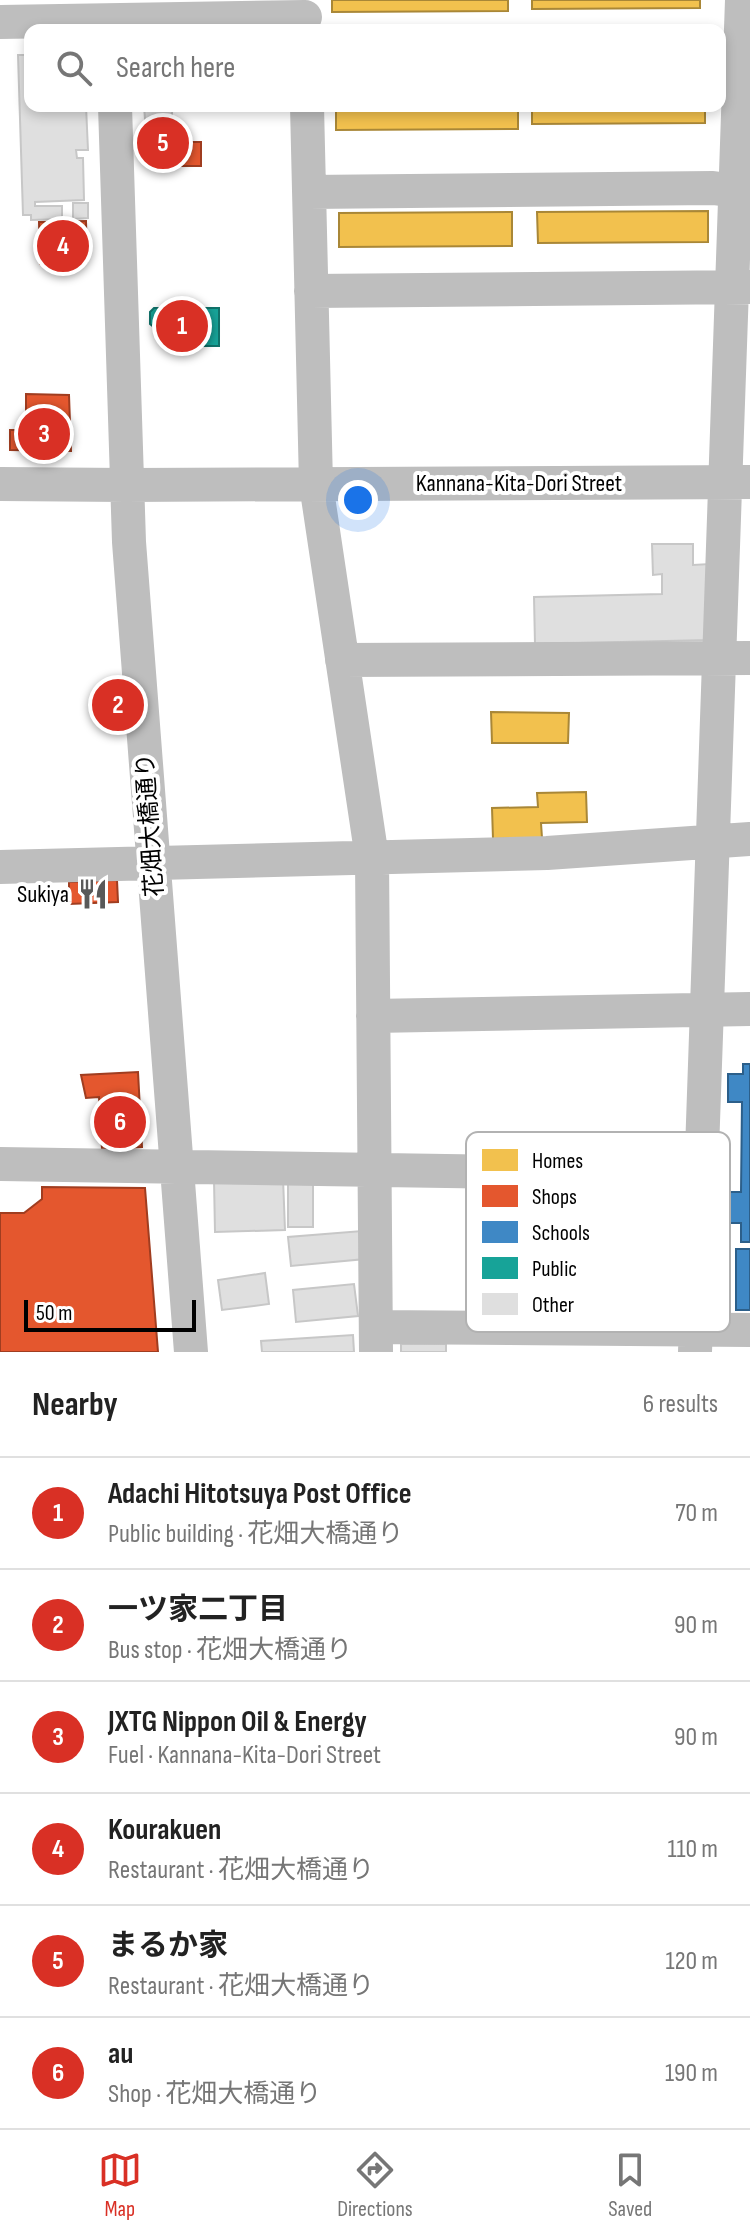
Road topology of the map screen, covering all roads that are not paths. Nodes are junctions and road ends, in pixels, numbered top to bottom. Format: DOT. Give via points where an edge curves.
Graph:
graph roads {
  1 [pos="113,16"];
  2 [pos="305,16"];
  3 [pos="744,19"];
  4 [pos="0,22"];
  5 [pos="730,73"];
  6 [pos="115,112"];
  7 [pos="307,112"];
  8 [pos="744,153"];
  9 [pos="736,191"];
  10 [pos="309,192"];
  11 [pos="742,287"];
  12 [pos="311,291"];
  13 [pos="738,482"];
  14 [pos="0,484"];
  15 [pos="316,484"];
  16 [pos="126,485"];
  17 [pos="735,658"];
  18 [pos="342,660"];
  19 [pos="750,839"];
  20 [pos="714,841"];
  21 [pos="372,858"];
  22 [pos="153,864"];
  23 [pos="0,867"];
  24 [pos="750,1009"];
  25 [pos="707,1010"];
  26 [pos="373,1016"];
  27 [pos="703,1132"];
  28 [pos="0,1164"];
  29 [pos="176,1166"];
  30 [pos="374,1169"];
  31 [pos="466,1171"];
  32 [pos="750,1330"];
  33 [pos="376,1339"];
  34 [pos="696,1341"];
  35 [pos="191,1352"];
  1 -- 2 [label="street"];
  1 -- 4 [label="street"];
  3 -- 5 [label="street"];
  5 -- 8 [label="street"];
  6 -- 16 [label="street, 花畑大橋通り"];
  7 -- 10 [label="street"];
  8 -- 9 [label="street"];
  9 -- 10 [label="street"];
  9 -- 11 [label="street"];
  10 -- 12 [label="street"];
  11 -- 12 [label="street"];
  11 -- 13 [label="street"];
  12 -- 15 [label="street"];
  13 -- 15 [label="street, Kannana-Kita-Dori Street"];
  13 -- 17 [label="street"];
  14 -- 16 [label="street, Kannana-Kita-Dori Street"];
  15 -- 16 [label="street, Kannana-Kita-Dori Street"];
  15 -- 18 [label="street"];
  16 -- 22 [label="street, 花畑大橋通り"];
  17 -- 18 [label="street"];
  17 -- 20 [label="street"];
  18 -- 21 [label="street"];
  19 -- 20 [label="street"];
  20 -- 21 [label="street"];
  20 -- 25 [label="street"];
  21 -- 22 [label="street"];
  21 -- 26 [label="street"];
  22 -- 23 [label="street"];
  22 -- 29 [label="street, 花畑大橋通り"];
  24 -- 25 [label="street"];
  25 -- 26 [label="street"];
  25 -- 27 [label="street"];
  26 -- 30 [label="street"];
  28 -- 29 [label="street"];
  29 -- 30 [label="street"];
  29 -- 35 [label="street, 花畑大橋通り"];
  30 -- 31 [label="street"];
  30 -- 33 [label="street"];
  32 -- 34 [label="street"];
  33 -- 34 [label="street"];
}
